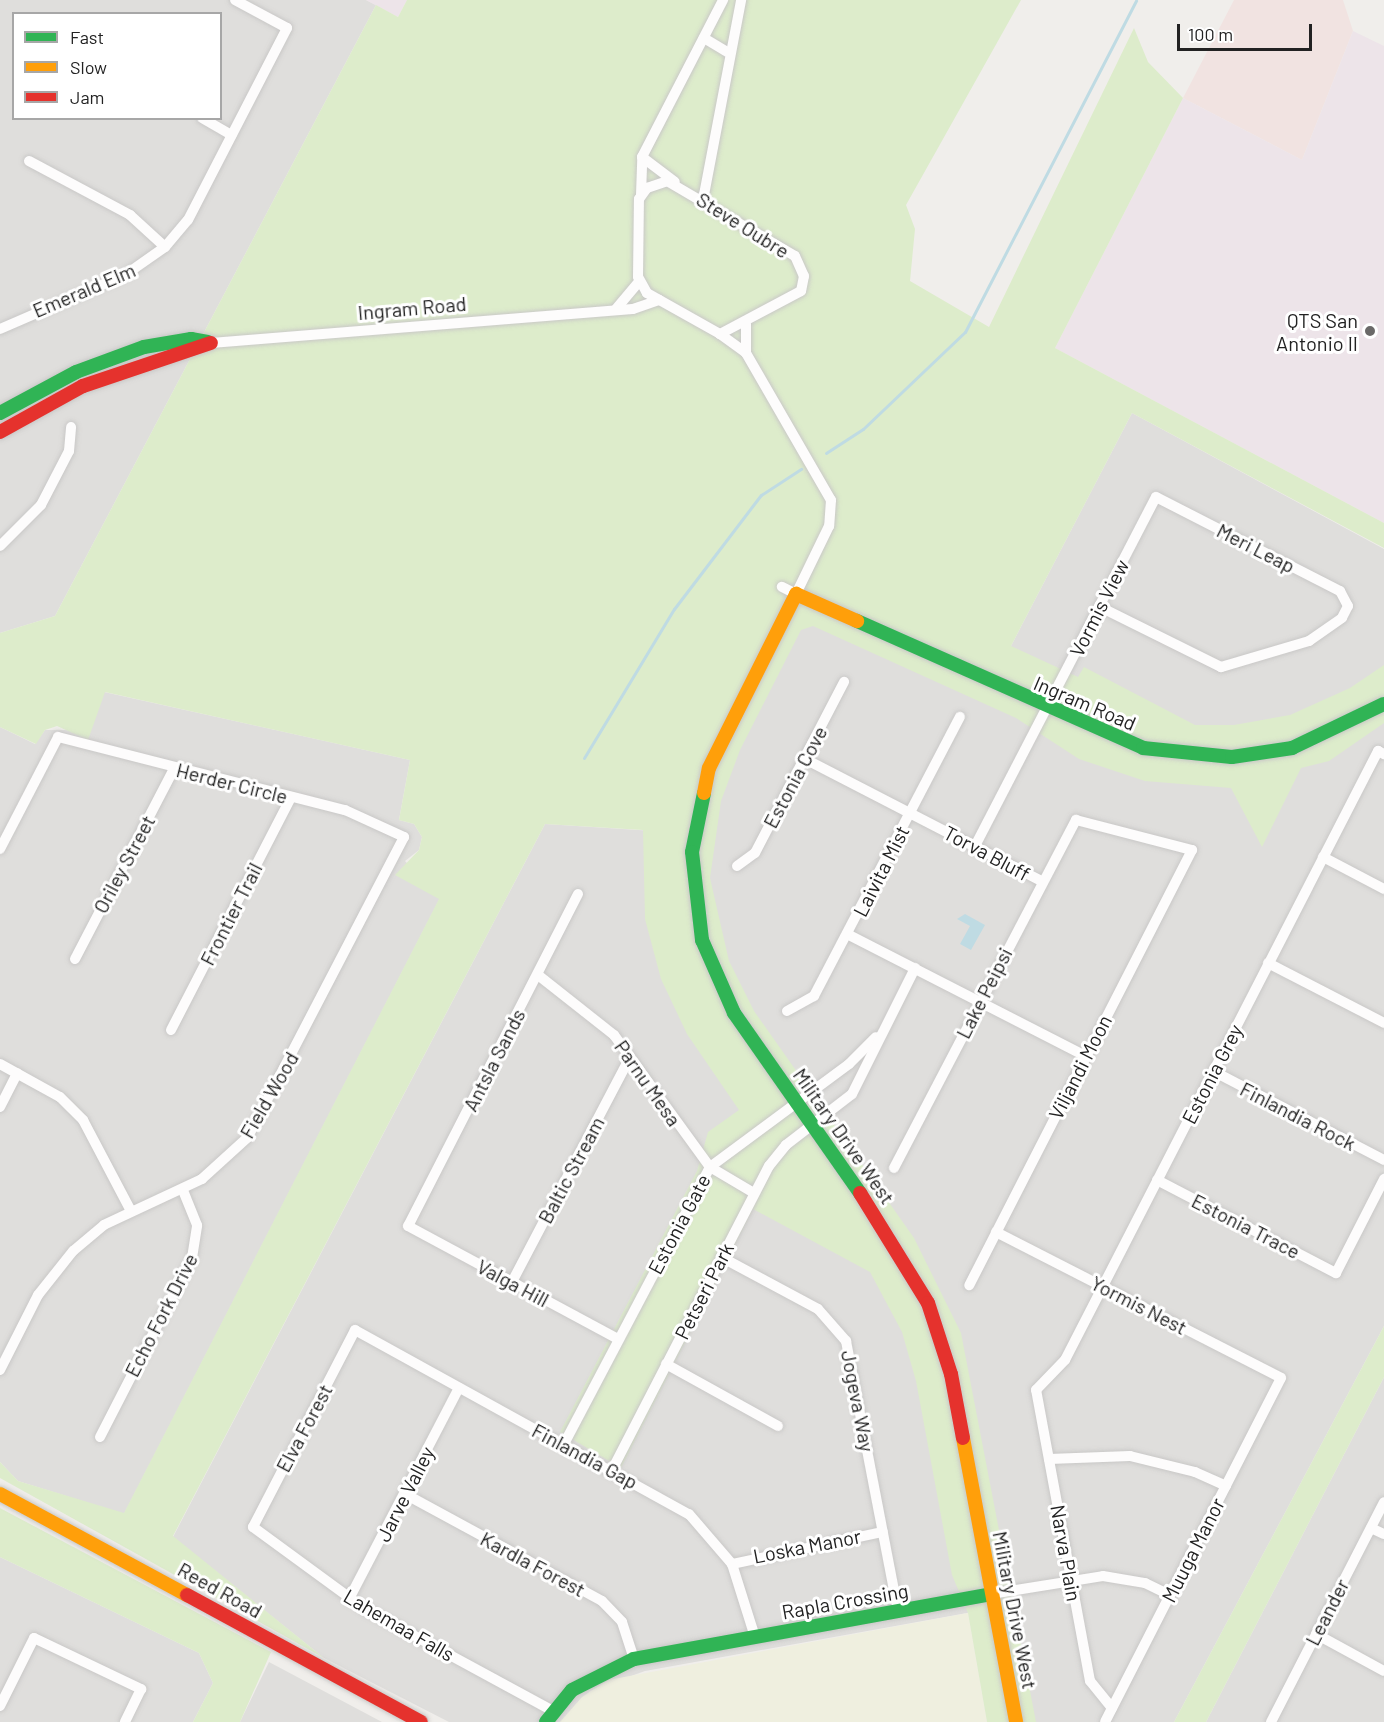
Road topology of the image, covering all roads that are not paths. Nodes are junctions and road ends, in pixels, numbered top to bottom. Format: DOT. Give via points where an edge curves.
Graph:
graph roads {
  1 [pos="235,0"];
  2 [pos="723,0"];
  3 [pos="741,0"];
  4 [pos="704,38"];
  5 [pos="727,52"];
  6 [pos="206,120"];
  7 [pos="232,135"];
  8 [pos="642,157"];
  9 [pos="30,161"];
  10 [pos="675,182"];
  11 [pos="641,195"];
  12 [pos="703,200"];
  13 [pos="165,247"];
  14 [pos="639,282"];
  15 [pos="659,300"];
  16 [pos="616,309"];
  17 [pos="746,324"];
  18 [pos="0,329"];
  19 [pos="720,334"];
  20 [pos="211,343"];
  21 [pos="746,353"];
  22 [pos="99,363"];
  23 [pos="105,378"];
  24 [pos="0,413"];
  25 [pos="71,427"];
  26 [pos="0,432"];
  27 [pos="1156,497"];
  28 [pos="0,546"];
  29 [pos="782,587"];
  30 [pos="796,594"];
  31 [pos="1100,608"];
  32 [pos="844,682"];
  33 [pos="1384,704"];
  34 [pos="1047,710"];
  35 [pos="960,717"];
  36 [pos="1381,753"];
  37 [pos="805,759"];
  38 [pos="174,769"];
  39 [pos="291,798"];
  40 [pos="910,813"];
  41 [pos="1076,820"];
  42 [pos="404,837"];
  43 [pos="975,846"];
  44 [pos="0,849"];
  45 [pos="1323,857"];
  46 [pos="738,866"];
  47 [pos="1041,881"];
  48 [pos="1384,888"];
  49 [pos="578,894"];
  50 [pos="849,935"];
  51 [pos="75,959"];
  52 [pos="1268,963"];
  53 [pos="915,968"];
  54 [pos="538,975"];
  55 [pos="980,1002"];
  56 [pos="787,1011"];
  57 [pos="1384,1023"];
  58 [pos="171,1030"];
  59 [pos="881,1032"];
  60 [pos="1085,1056"];
  61 [pos="630,1057"];
  62 [pos="0,1064"];
  63 [pos="1213,1071"];
  64 [pos="17,1073"];
  65 [pos="796,1101"];
  66 [pos="0,1107"];
  67 [pos="813,1126"];
  68 [pos="1384,1160"];
  69 [pos="710,1167"];
  70 [pos="894,1168"];
  71 [pos="1384,1179"];
  72 [pos="1157,1180"];
  73 [pos="183,1190"];
  74 [pos="754,1193"];
  75 [pos="131,1211"];
  76 [pos="408,1226"];
  77 [pos="996,1232"];
  78 [pos="721,1257"];
  79 [pos="512,1282"];
  80 [pos="969,1285"];
  81 [pos="1102,1286"];
  82 [pos="355,1330"];
  83 [pos="618,1339"];
  84 [pos="666,1364"];
  85 [pos="0,1370"];
  86 [pos="1281,1378"];
  87 [pos="459,1388"];
  88 [pos="1036,1390"];
  89 [pos="778,1426"];
  90 [pos="100,1437"];
  91 [pos="564,1444"];
  92 [pos="1049,1459"];
  93 [pos="612,1470"];
  94 [pos="1226,1486"];
  95 [pos="0,1494"];
  96 [pos="405,1494"];
  97 [pos="1384,1502"];
  98 [pos="253,1527"];
  99 [pos="1371,1528"];
  100 [pos="883,1532"];
  101 [pos="1384,1534"];
  102 [pos="732,1564"];
  103 [pos="1071,1579"];
  104 [pos="992,1594"];
  105 [pos="1170,1595"];
  106 [pos="350,1599"];
  107 [pos="898,1612"];
  108 [pos="1316,1634"];
  109 [pos="755,1637"];
  110 [pos="634,1659"];
  111 [pos="1384,1671"];
  112 [pos="0,1706"];
  113 [pos="1112,1708"];
  114 [pos="550,1716"];
  115 [pos="125,1722"];
  116 [pos="422,1722"];
  117 [pos="1016,1722"];
  118 [pos="1105,1722"];
  119 [pos="1271,1722"];
  1 -- 7 [label="street, Emerald Elm" via="287,28"];
  2 -- 4 [label="street"];
  3 -- 5 [label="street"];
  4 -- 5 [label="street"];
  4 -- 8 [label="street"];
  5 -- 12 [label="street"];
  6 -- 7 [label="street"];
  7 -- 13 [label="street, Emerald Elm" via="188,220"];
  8 -- 10 [label="street"];
  8 -- 11 [label="street"];
  9 -- 13 [label="street" via="130,215"];
  10 -- 11 [label="street, Steve Oubre" via="657,184"];
  10 -- 12 [label="street, Steve Oubre"];
  11 -- 14 [label="street"];
  12 -- 17 [label="street, Steve Oubre" via="801,263 801,291"];
  13 -- 18 [label="street, Emerald Elm" via="125,275"];
  14 -- 15 [label="street"];
  14 -- 16 [label="street"];
  15 -- 16 [label="street, Ingram Road"];
  15 -- 19 [label="street"];
  16 -- 20 [label="street, Ingram Road"];
  17 -- 19 [label="street, Steve Oubre"];
  17 -- 21 [label="street"];
  19 -- 21 [label="street"];
  20 -- 22 [label="street, Ingram Road" via="191,339 144,347"];
  20 -- 23 [label="street, Ingram Road"];
  21 -- 30 [label="street" via="831,500 829,526"];
  22 -- 23 [label="street"];
  22 -- 24 [label="street, Ingram Road"];
  23 -- 26 [label="street, Ingram Road"];
  25 -- 28 [label="street" via="69,451 40,505"];
  27 -- 31 [label="street, Vormis View"];
  27 -- 31 [label="street, Meri Leap" via="1340,591 1348,606 1342,618 1309,640 1221,667"];
  29 -- 30 [label="street, Ingram Road"];
  30 -- 34 [label="street, Ingram Road"];
  30 -- 65 [label="street, Military Drive West" via="713,760 692,852 695,908 711,966 734,1013"];
  31 -- 34 [label="street, Vormis View"];
  32 -- 37 [label="street, Estonia Cove"];
  33 -- 34 [label="street, Ingram Road" via="1314,741 1232,756 1143,748"];
  34 -- 43 [label="street, Vormis View"];
  35 -- 40 [label="street, Laivita Mist"];
  36 -- 45 [label="street, Estonia Grey"];
  37 -- 40 [label="street, Torva Bluff"];
  37 -- 46 [label="street, Estonia Cove" via="755,853"];
  38 -- 39 [label="street, Herder Circle"];
  38 -- 44 [label="street, Herder Circle" via="58,737"];
  38 -- 51 [label="street, Oriley Street"];
  39 -- 42 [label="street, Herder Circle" via="345,810"];
  39 -- 58 [label="street, Frontier Trail"];
  40 -- 43 [label="street, Torva Bluff"];
  40 -- 50 [label="street, Laivita Mist"];
  41 -- 47 [label="street, Lake Peipsi"];
  41 -- 60 [label="street, Viljandi Moon" via="1192,850"];
  42 -- 73 [label="street, Field Wood" via="259,1121 218,1167"];
  43 -- 47 [label="street, Torva Bluff"];
  45 -- 48 [label="street"];
  45 -- 52 [label="street, Estonia Grey"];
  47 -- 55 [label="street, Lake Peipsi"];
  49 -- 54 [label="street, Antsla Sands"];
  50 -- 53 [label="street"];
  50 -- 56 [label="street, Laivita Mist" via="814,996"];
  52 -- 57 [label="street"];
  52 -- 63 [label="street, Estonia Grey"];
  53 -- 55 [label="street"];
  53 -- 59 [label="street, Estonia Gate"];
  54 -- 61 [label="street, Parnu Mesa" via="595,1016"];
  54 -- 76 [label="street, Antsla Sands"];
  55 -- 60 [label="street"];
  55 -- 70 [label="street, Lake Peipsi"];
  59 -- 65 [label="street, Estonia Gate" via="849,1064"];
  59 -- 67 [label="street, Estonia Gate" via="852,1094"];
  60 -- 77 [label="street, Viljandi Moon"];
  61 -- 69 [label="street, Parnu Mesa"];
  61 -- 79 [label="street, Baltic Stream"];
  62 -- 64 [label="street"];
  63 -- 68 [label="street, Finlandia Rock"];
  63 -- 72 [label="street, Estonia Grey"];
  64 -- 66 [label="street"];
  64 -- 75 [label="street" via="60,1097 83,1120"];
  65 -- 67 [label="street, Military Drive West"];
  65 -- 69 [label="street, Estonia Gate"];
  67 -- 74 [label="street, Petseri Park" via="786,1145"];
  67 -- 104 [label="street, Military Drive West" via="889,1234 928,1302 951,1374"];
  69 -- 74 [label="street, Parnu Mesa"];
  69 -- 83 [label="street, Estonia Gate"];
  71 -- 72 [label="street, Estonia Trace" via="1336,1273"];
  72 -- 81 [label="street, Estonia Grey"];
  73 -- 75 [label="street, Field Wood"];
  73 -- 90 [label="street, Echo Fork Drive" via="197,1225 192,1258"];
  74 -- 78 [label="street, Petseri Park"];
  75 -- 85 [label="street, Field Wood" via="104,1225 62,1263 38,1295"];
  76 -- 79 [label="street, Valga Hill"];
  77 -- 80 [label="street, Viljandi Moon"];
  77 -- 81 [label="street, Yormis Nest"];
  78 -- 84 [label="street, Petseri Park"];
  78 -- 100 [label="street, Jogeva Way" via="818,1309 846,1341"];
  79 -- 83 [label="street, Valga Hill"];
  81 -- 86 [label="street, Yormis Nest"];
  81 -- 88 [label="street, Estonia Grey" via="1065,1360"];
  82 -- 87 [label="street, Finlandia Gap"];
  82 -- 98 [label="street, Elva Forest"];
  83 -- 91 [label="street, Estonia Gate"];
  84 -- 89 [label="street"];
  84 -- 93 [label="street, Petseri Park"];
  86 -- 94 [label="street, Muuga Manor"];
  87 -- 91 [label="street, Finlandia Gap"];
  87 -- 96 [label="street, Jarve Valley"];
  88 -- 92 [label="street, Narva Plain"];
  91 -- 93 [label="street, Finlandia Gap"];
  92 -- 94 [label="street" via="1130,1456 1195,1472"];
  92 -- 103 [label="street, Narva Plain"];
  93 -- 102 [label="street, Finlandia Gap" via="689,1514"];
  94 -- 105 [label="street, Muuga Manor"];
  95 -- 116 [label="street, Reed Road"];
  96 -- 106 [label="street, Jarve Valley"];
  96 -- 110 [label="street, Kardla Forest" via="602,1601 622,1622"];
  97 -- 99 [label="street, Leander"];
  98 -- 106 [label="street, Lahemaa Falls"];
  99 -- 101 [label="street"];
  99 -- 108 [label="street, Leander"];
  100 -- 102 [label="street, Loska Manor"];
  100 -- 107 [label="street, Jogeva Way"];
  102 -- 109 [label="street, Finlandia Gap"];
  103 -- 104 [label="street, Rapla Crossing"];
  103 -- 105 [label="street, Rapla Crossing" via="1125,1579"];
  103 -- 113 [label="street, Narva Plain" via="1090,1681"];
  104 -- 107 [label="street, Rapla Crossing"];
  104 -- 117 [label="street, Military Drive West"];
  105 -- 113 [label="street, Muuga Manor"];
  106 -- 114 [label="street, Lahemaa Falls"];
  107 -- 109 [label="street, Rapla Crossing"];
  108 -- 111 [label="street"];
  108 -- 119 [label="street, Leander"];
  109 -- 110 [label="street, Rapla Crossing"];
  110 -- 114 [label="street, Rapla Crossing" via="590,1677"];
  112 -- 115 [label="street" via="34,1638 141,1689"];
  113 -- 118 [label="street, Muuga Manor"];
}
